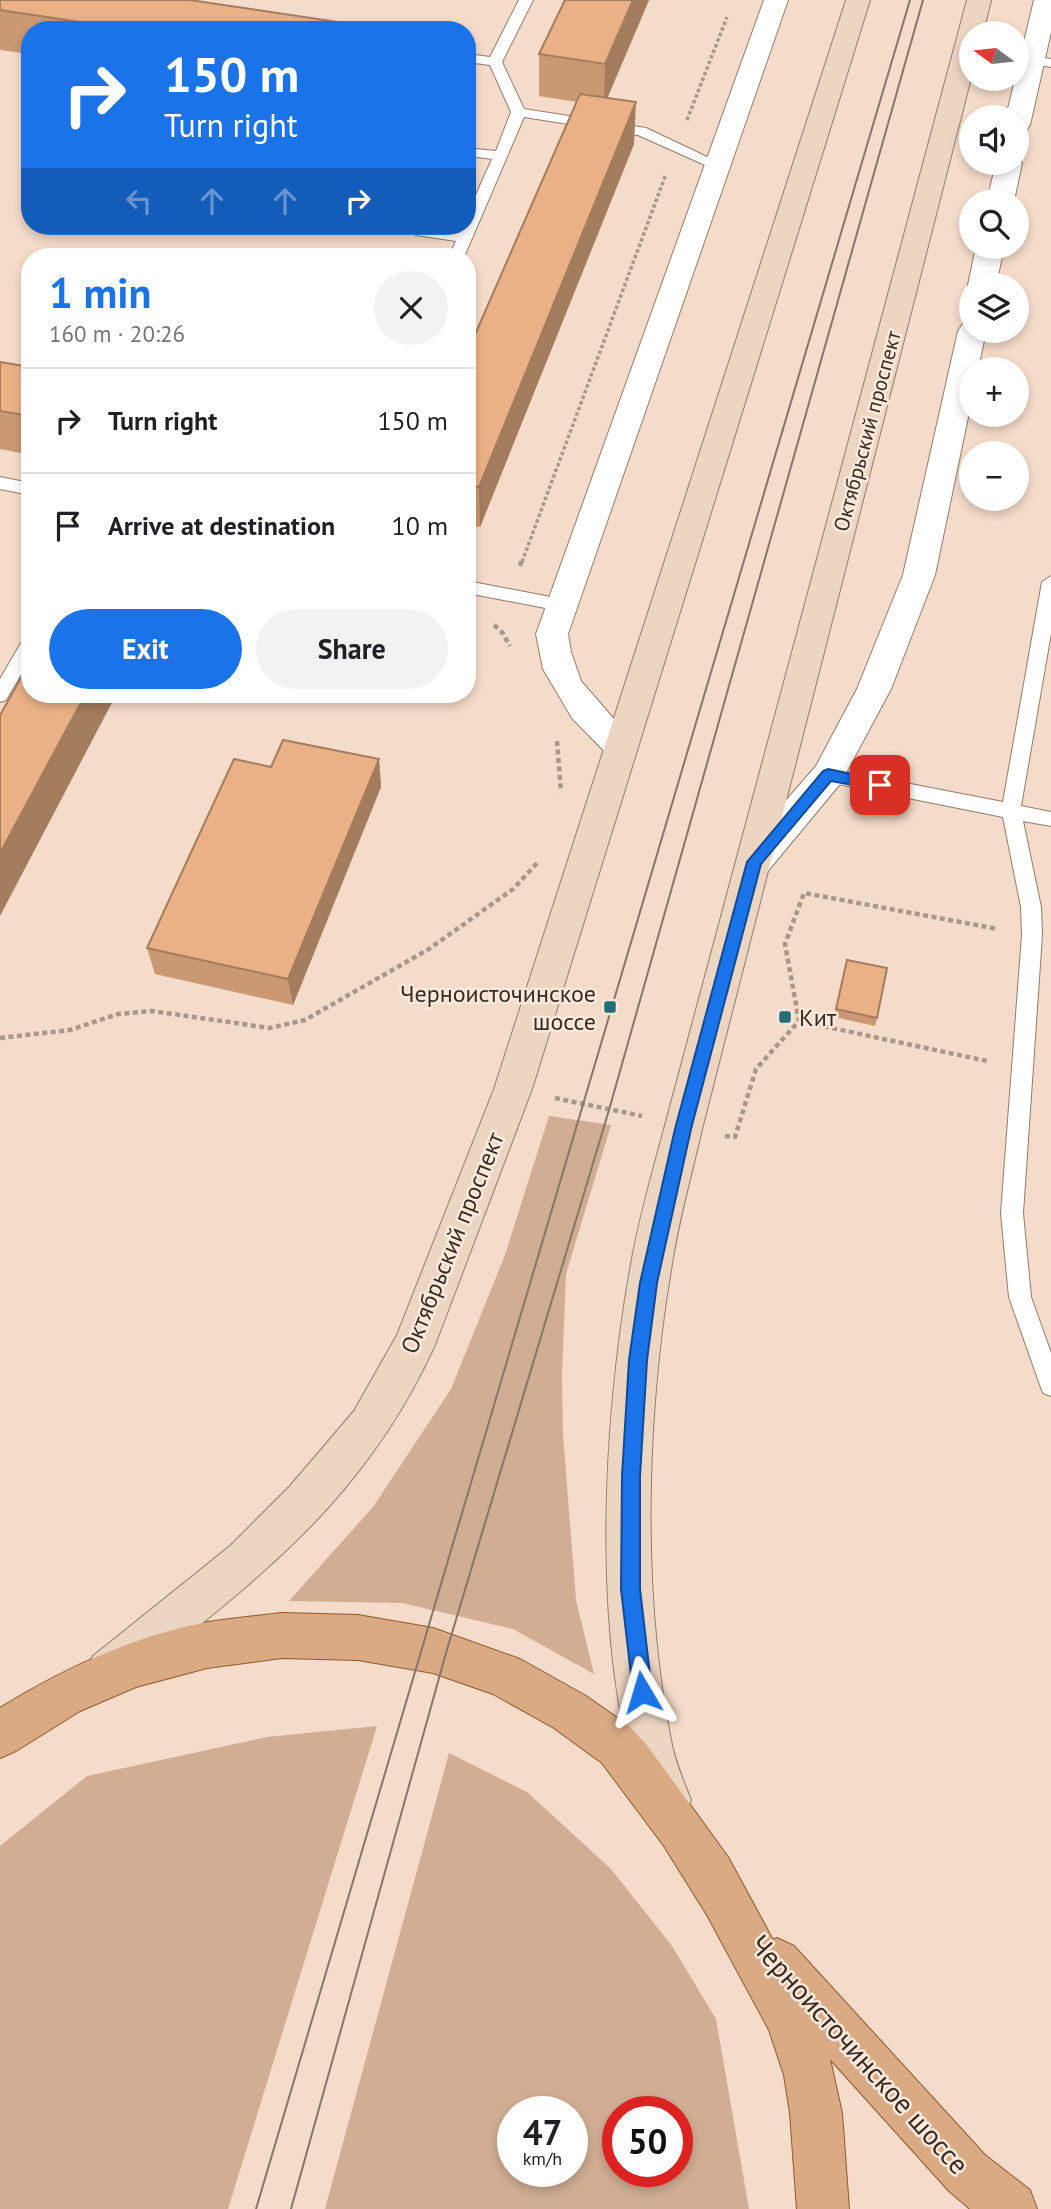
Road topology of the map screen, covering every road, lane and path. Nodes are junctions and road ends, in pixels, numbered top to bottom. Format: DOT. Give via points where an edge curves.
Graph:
graph roads {
  1 [pos="526,0"];
  2 [pos="776,0"];
  3 [pos="858,0"];
  4 [pos="979,0"];
  5 [pos="1046,0"];
  6 [pos="729,12"];
  7 [pos="476,59"];
  8 [pos="1041,61"];
  9 [pos="495,62"];
  10 [pos="1024,105"];
  11 [pos="518,112"];
  12 [pos="677,145"];
  13 [pos="476,153"];
  14 [pos="501,156"];
  15 [pos="719,166"];
  16 [pos="476,212"];
  17 [pos="451,235"];
  18 [pos="465,237"];
  19 [pos="460,248"];
  20 [pos="969,343"];
  21 [pos="0,483"];
  22 [pos="21,487"];
  23 [pos="1051,582"];
  24 [pos="476,588"];
  25 [pos="509,594"];
  26 [pos="561,605"];
  27 [pos="492,622"];
  28 [pos="513,652"];
  29 [pos="21,659"];
  30 [pos="0,695"];
  31 [pos="552,732"];
  32 [pos="621,747"];
  33 [pos="828,775"];
  34 [pos="561,797"];
  35 [pos="1011,811"];
  36 [pos="1051,819"];
  37 [pos="542,857"];
  38 [pos="754,862"];
  39 [pos="1041,909"];
  40 [pos="1032,935"];
  41 [pos="799,1021"];
  42 [pos="0,1038"];
  43 [pos="1022,1068"];
  44 [pos="513,1089"];
  45 [pos="683,1129"];
  46 [pos="1051,1385"];
  47 [pos="105,1676"];
  48 [pos="45,1706"];
  49 [pos="0,1720"];
  50 [pos="0,1735"];
  51 [pos="672,1815"];
  52 [pos="742,1925"];
  53 [pos="823,2209"];
  54 [pos="1011,2209"];
  1 -- 9 [label="lane"];
  2 -- 15 [label="street"];
  3 -- 32 [label="main road, Октябрьский проспект"];
  4 -- 38 [label="main road, Октябрьский проспект"];
  5 -- 8 [label="street"];
  6 -- 12 [label="path"];
  7 -- 9 [label="lane"];
  8 -- 10 [label="street"];
  9 -- 11 [label="lane"];
  11 -- 12 [label="lane" via="641,131"];
  11 -- 14 [label="lane"];
  12 -- 15 [label="lane"];
  12 -- 25 [label="path"];
  13 -- 14 [label="lane"];
  14 -- 16 [label="lane"];
  15 -- 26 [label="street"];
  17 -- 18 [label="lane"];
  18 -- 19 [label="lane"];
  20 -- 33 [label="street, Октябрьский проспект" via="919,575 874,689"];
  21 -- 22 [label="lane"];
  23 -- 35 [label="lane"];
  24 -- 25 [label="lane"];
  25 -- 26 [label="lane"];
  26 -- 32 [label="street" via="552,634 560,676 585,713"];
  27 -- 28 [label="path"];
  29 -- 30 [label="lane"];
  31 -- 34 [label="path" via="558,744"];
  32 -- 44 [label="main road, Октябрьский проспект"];
  33 -- 35 [label="lane"];
  33 -- 38 [label="street, Октябрьский проспект"];
  35 -- 36 [label="lane"];
  35 -- 39 [label="lane"];
  37 -- 42 [label="path" via="513,888 429,949 305,1020 270,1028 152,1011 118,1014 70,1030"];
  38 -- 45 [label="main road, Октябрьский проспект"];
  39 -- 40 [label="lane"];
  40 -- 41 [label="path" via="804,892 785,944"];
  40 -- 43 [label="lane"];
  41 -- 43 [label="path"];
  41 -- 45 [label="path" via="756,1069 735,1137"];
  43 -- 46 [label="lane" via="1012,1213 1020,1297"];
  44 -- 45 [label="path" via="624,1110"];
  44 -- 47 [label="main road, Октябрьский проспект" via="442,1280 370,1423 323,1482 264,1544 213,1590 134,1647"];
  45 -- 51 [label="main road, Октябрьский проспект" via="648,1283 631,1476 630,1589 636,1643 650,1746"];
  47 -- 48 [label="main road, Черноисточинское шоссе"];
  47 -- 51 [label="main road, Черноисточинское шоссе" via="182,1651 256,1637 353,1638 446,1653 516,1681 580,1719 619,1748"];
  48 -- 49 [label="main road, Черноисточинское шоссе"];
  48 -- 50 [label="main road, Черноисточинское шоссе"];
  51 -- 52 [label="main road, Черноисточинское шоссе"];
  52 -- 53 [label="main road, Черноисточинское шоссе" via="804,2055 817,2108"];
  52 -- 54 [label="main road, Черноисточинское шоссе" via="967,2173"];
}
